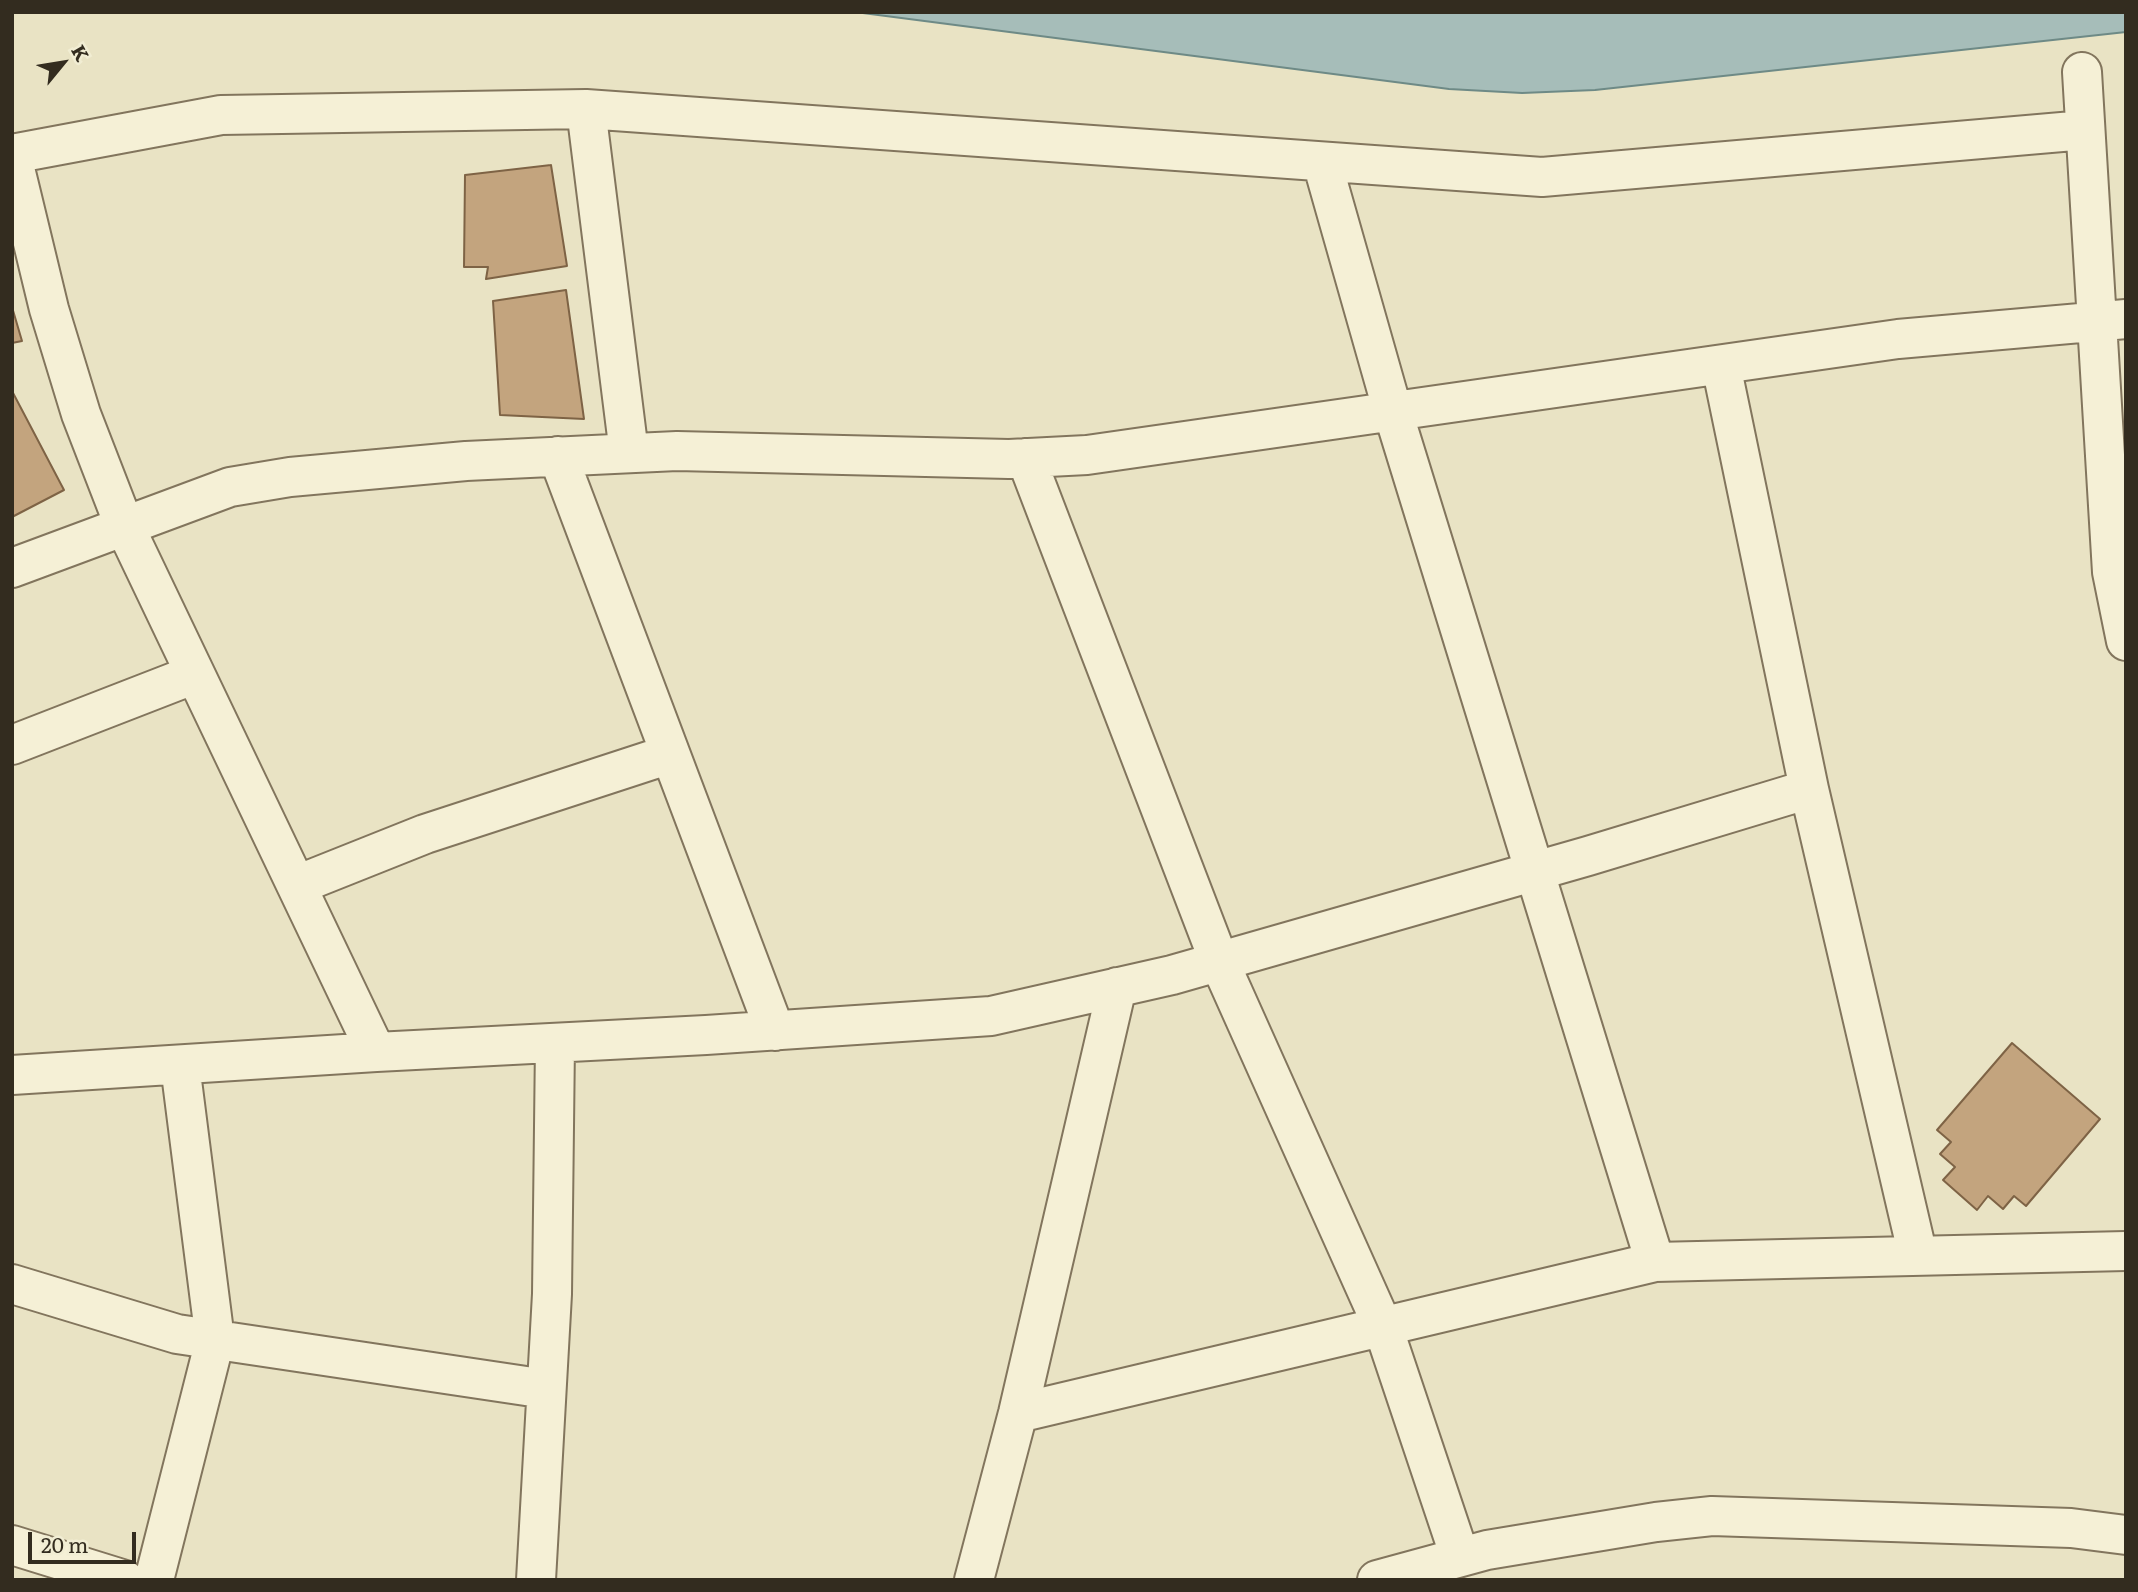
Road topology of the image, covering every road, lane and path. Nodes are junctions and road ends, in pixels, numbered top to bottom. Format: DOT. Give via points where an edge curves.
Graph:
graph roads {
  1 [pos="2082,72"];
  2 [pos="586,109"];
  3 [pos="2085,130"];
  4 [pos="12,155"];
  5 [pos="1322,162"];
  6 [pos="2111,320"];
  7 [pos="1721,365"];
  8 [pos="1393,411"];
  9 [pos="629,453"];
  10 [pos="558,456"];
  11 [pos="1026,458"];
  12 [pos="124,525"];
  13 [pos="12,568"];
  14 [pos="2126,641"];
  15 [pos="195,674"];
  16 [pos="12,745"];
  17 [pos="670,754"];
  18 [pos="1809,789"];
  19 [pos="1535,872"];
  20 [pos="296,886"];
  21 [pos="1219,961"];
  22 [pos="1117,987"];
  23 [pos="775,1031"];
  24 [pos="555,1043"];
  25 [pos="376,1052"];
  26 [pos="180,1065"];
  27 [pos="12,1075"];
  28 [pos="2126,1251"];
  29 [pos="1918,1256"];
  30 [pos="1656,1262"];
  31 [pos="12,1284"];
  32 [pos="1383,1327"];
  33 [pos="215,1340"];
  34 [pos="546,1390"];
  35 [pos="1018,1413"];
  36 [pos="2126,1535"];
  37 [pos="12,1545"];
  38 [pos="1460,1557"];
  39 [pos="125,1580"];
  40 [pos="154,1580"];
  41 [pos="536,1580"];
  42 [pos="974,1580"];
  43 [pos="1377,1580"];
  1 -- 3 [label="street"];
  2 -- 4 [label="street" via="221,115"];
  2 -- 5 [label="street"];
  2 -- 9 [label="street"];
  3 -- 5 [label="street" via="1542,177"];
  3 -- 6 [label="street"];
  4 -- 12 [label="street" via="61,349"];
  5 -- 8 [label="street"];
  6 -- 7 [label="street" via="1898,339"];
  6 -- 14 [label="street" via="2112,572"];
  7 -- 8 [label="street"];
  7 -- 18 [label="street"];
  8 -- 11 [label="street" via="1087,455"];
  8 -- 19 [label="street"];
  9 -- 10 [label="street"];
  9 -- 11 [label="street" via="677,450"];
  10 -- 12 [label="street" via="290,477 230,487"];
  10 -- 17 [label="street"];
  11 -- 21 [label="street"];
  12 -- 13 [label="street"];
  12 -- 15 [label="street"];
  15 -- 16 [label="street"];
  15 -- 20 [label="street"];
  17 -- 20 [label="street" via="425,834"];
  17 -- 23 [label="street"];
  18 -- 19 [label="street"];
  18 -- 29 [label="street"];
  19 -- 21 [label="street"];
  19 -- 30 [label="street"];
  20 -- 25 [label="street"];
  21 -- 22 [label="street"];
  21 -- 32 [label="street"];
  22 -- 23 [label="street" via="991,1016"];
  22 -- 35 [label="street"];
  23 -- 24 [label="street"];
  24 -- 25 [label="street"];
  24 -- 34 [label="street" via="552,1294"];
  25 -- 26 [label="street"];
  26 -- 27 [label="street"];
  26 -- 33 [label="street"];
  28 -- 29 [label="street"];
  29 -- 30 [label="street"];
  30 -- 32 [label="street"];
  31 -- 33 [label="street" via="177,1334"];
  32 -- 35 [label="street"];
  32 -- 38 [label="street"];
  33 -- 34 [label="street"];
  33 -- 40 [label="street"];
  34 -- 41 [label="street"];
  35 -- 42 [label="street"];
  36 -- 38 [label="street" via="2071,1528 1712,1516"];
  37 -- 39 [label="street"];
  38 -- 43 [label="street"];
}
